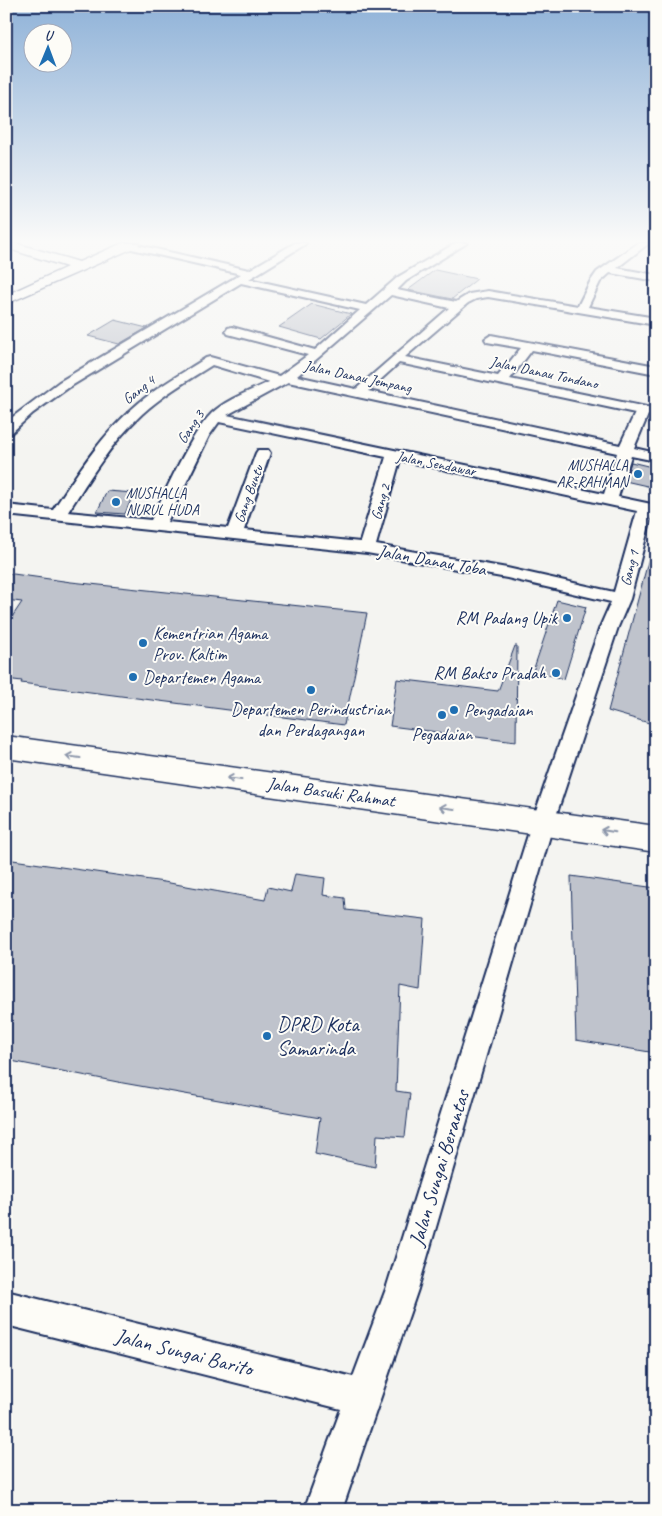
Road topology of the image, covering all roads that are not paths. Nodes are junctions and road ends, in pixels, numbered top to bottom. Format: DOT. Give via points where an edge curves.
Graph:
graph roads {
  1 [pos="180,314"];
  2 [pos="364,314"];
  3 [pos="449,314"];
  4 [pos="605,314"];
  5 [pos="656,322"];
  6 [pos="232,331"];
  7 [pos="491,338"];
  8 [pos="529,346"];
  9 [pos="317,354"];
  10 [pos="397,359"];
  11 [pos="656,370"];
  12 [pos="282,379"];
  13 [pos="501,381"];
  14 [pos="359,393"];
  15 [pos="649,411"];
  16 [pos="216,417"];
  17 [pos="6,430"];
  18 [pos="625,451"];
  19 [pos="263,453"];
  20 [pos="394,456"];
  21 [pos="656,457"];
  22 [pos="610,499"];
  23 [pos="651,508"];
  24 [pos="6,510"];
  25 [pos="58,515"];
  26 [pos="156,527"];
  27 [pos="234,535"];
  28 [pos="367,548"];
  29 [pos="621,599"];
  30 [pos="6,747"];
  31 [pos="543,822"];
  32 [pos="656,839"];
  33 [pos="6,1308"];
  34 [pos="363,1396"];
  35 [pos="324,1510"];
  1 -- 17 [label="street" via="68,380"];
  2 -- 9 [label="street, Jalan Danau Jempang"];
  3 -- 10 [label="street"];
  4 -- 5 [label="street"];
  6 -- 9 [label="street"];
  7 -- 8 [label="street"];
  8 -- 11 [label="street"];
  8 -- 13 [label="street"];
  9 -- 12 [label="street, Jalan Danau Jempang"];
  10 -- 13 [label="street, Jalan Danau Tondano"];
  10 -- 14 [label="street"];
  12 -- 14 [label="street, Jalan Danau Jempang"];
  12 -- 16 [label="street, Gang 3"];
  12 -- 25 [label="street, Gang 4" via="210,361 128,419 99,454"];
  13 -- 15 [label="street, Jalan Danau Tondano"];
  14 -- 18 [label="street, Jalan Danau Jempang"];
  15 -- 18 [label="street"];
  16 -- 20 [label="street, Jalan Sendawar"];
  16 -- 26 [label="street, Gang 3" via="202,435"];
  18 -- 21 [label="street, Jalan Danau Jempang"];
  18 -- 22 [label="street"];
  19 -- 27 [label="street, Gang Buntu"];
  20 -- 22 [label="street, Jalan Sendawar"];
  20 -- 28 [label="street, Gang 2"];
  22 -- 23 [label="street, Jalan Sendawar"];
  23 -- 29 [label="street, Gang 1"];
  24 -- 25 [label="street, Jalan Danau Toba"];
  25 -- 26 [label="street, Jalan Danau Toba"];
  26 -- 27 [label="street, Jalan Danau Toba"];
  27 -- 28 [label="street, Jalan Danau Toba"];
  28 -- 29 [label="street, Jalan Danau Toba" via="507,573"];
  29 -- 31 [label="street"];
  31 -- 30 [label="street, Jalan Basuki Rahmat, one-way"];
  32 -- 31 [label="street, Jalan Basuki Rahmat, one-way"];
  31 -- 34 [label="street, Jalan Sungai Berantas" via="402,1289"];
  33 -- 34 [label="street, Jalan Sungai Barito"];
  34 -- 35 [label="street, Jalan Sungai Berantas"];
}
